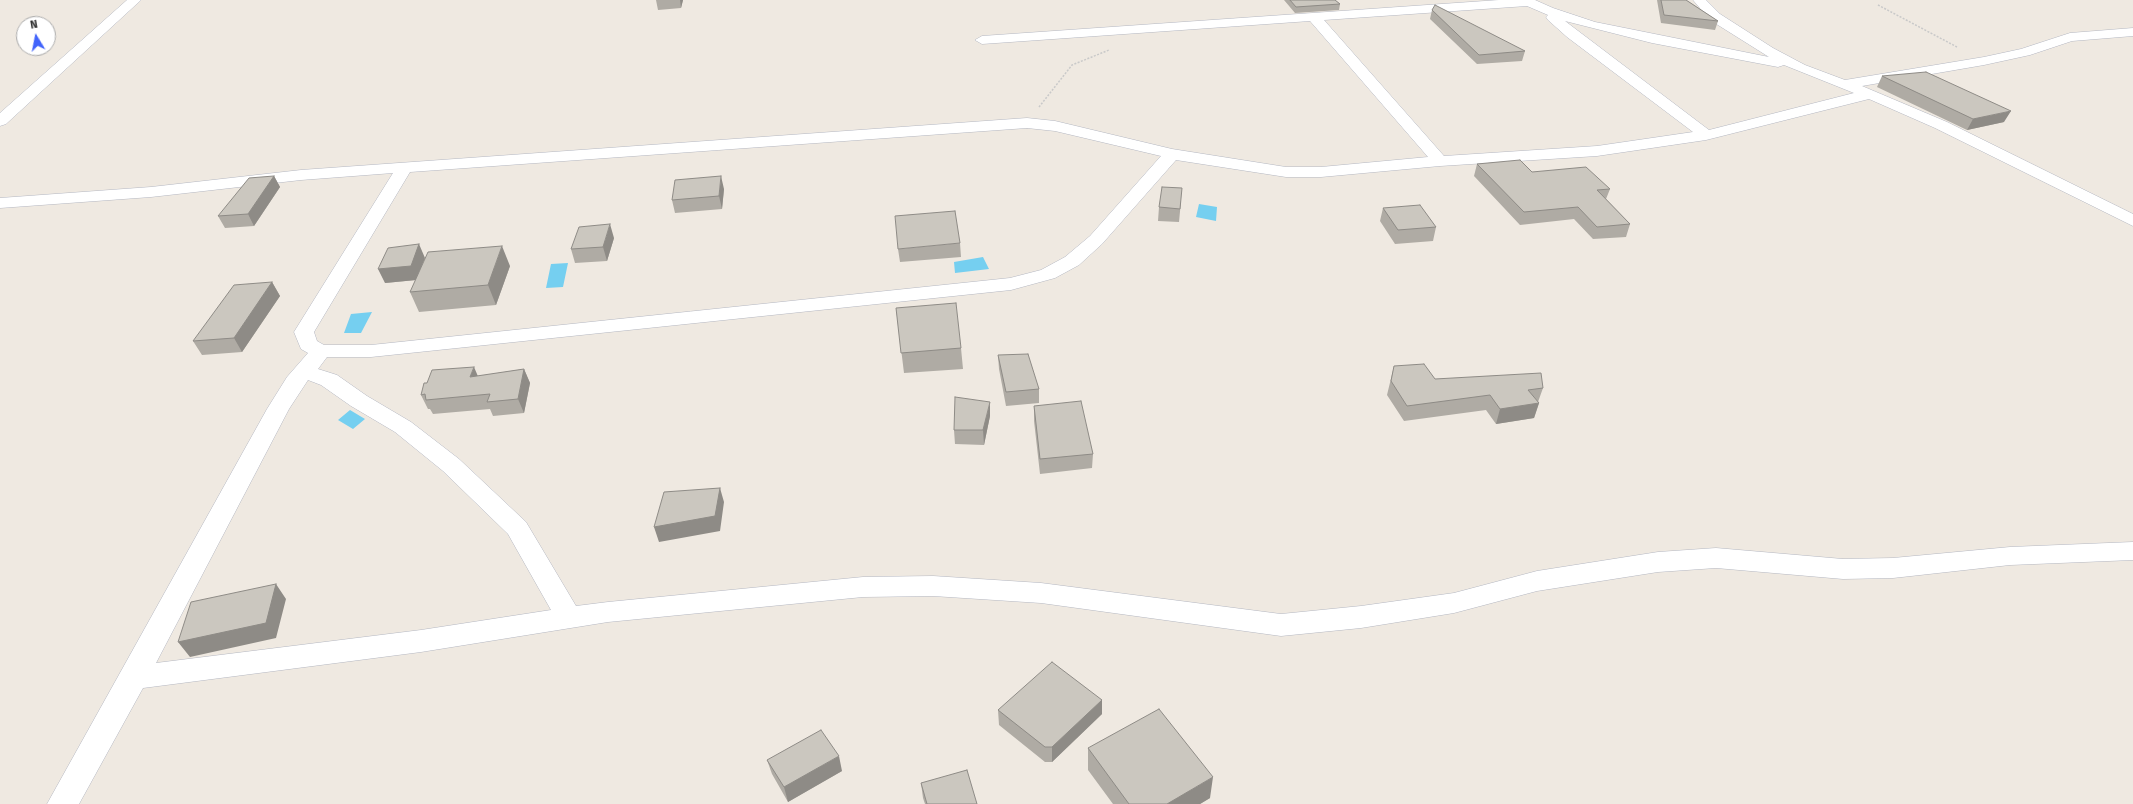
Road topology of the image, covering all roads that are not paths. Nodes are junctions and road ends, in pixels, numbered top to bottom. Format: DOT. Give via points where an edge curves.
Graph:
graph roads {
  1 [pos="135,0"];
  2 [pos="1699,0"];
  3 [pos="1526,1"];
  4 [pos="1548,11"];
  5 [pos="1313,16"];
  6 [pos="2133,32"];
  7 [pos="982,40"];
  8 [pos="1800,68"];
  9 [pos="1845,84"];
  10 [pos="1870,94"];
  11 [pos="0,122"];
  12 [pos="1706,135"];
  13 [pos="1172,154"];
  14 [pos="1440,161"];
  15 [pos="404,169"];
  16 [pos="0,203"];
  17 [pos="2133,221"];
  18 [pos="321,351"];
  19 [pos="303,372"];
  20 [pos="2133,551"];
  21 [pos="569,618"];
  22 [pos="134,677"];
  23 [pos="63,804"];
  1 -- 11 [label="street"];
  2 -- 8 [label="street" via="1715,17 1742,36"];
  3 -- 4 [label="street"];
  3 -- 5 [label="street"];
  4 -- 8 [label="street" via="1591,25 1652,39"];
  4 -- 12 [label="street" via="1560,25"];
  5 -- 7 [label="street"];
  5 -- 14 [label="street"];
  6 -- 9 [label="street" via="2070,37 2025,52 1984,61"];
  8 -- 9 [label="street"];
  9 -- 10 [label="street"];
  10 -- 12 [label="street"];
  10 -- 17 [label="street" via="1941,125"];
  12 -- 14 [label="street" via="1597,150"];
  13 -- 14 [label="street" via="1286,172 1321,172"];
  13 -- 15 [label="street" via="1055,126 1027,123"];
  13 -- 18 [label="street" via="1096,240 1072,261 1048,274 1011,284 371,351"];
  15 -- 16 [label="street" via="301,175 151,192"];
  15 -- 18 [label="street" via="304,332 308,345"];
  18 -- 19 [label="street"];
  19 -- 21 [label="street" via="329,380 403,427 451,465 517,528"];
  19 -- 22 [label="street" via="278,409"];
  20 -- 21 [label="street" via="2010,556 1893,568 1843,569 1716,558 1658,562 1537,581 1454,603 1281,626 1041,593 933,586 863,587"];
  21 -- 22 [label="street" via="421,641"];
  22 -- 23 [label="street"];
}
